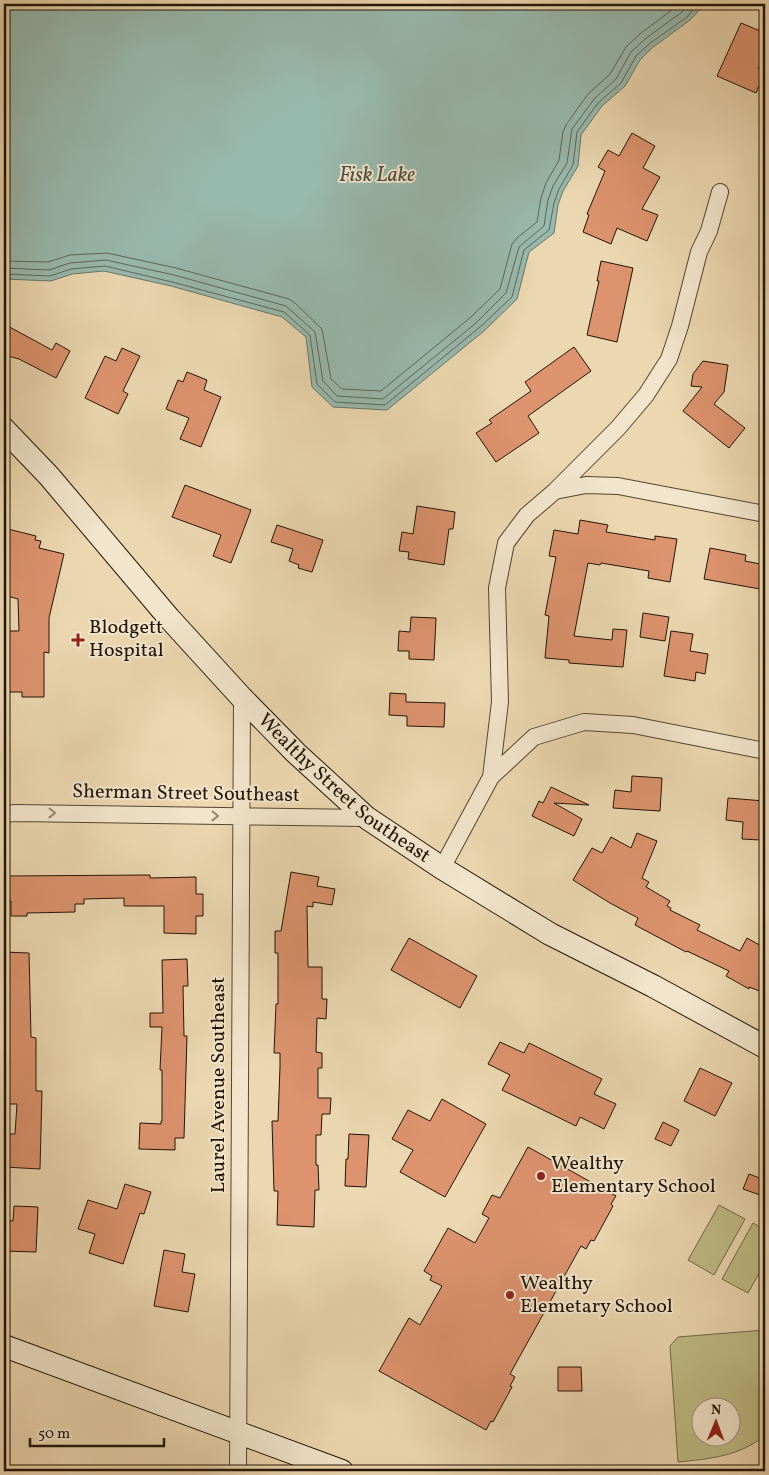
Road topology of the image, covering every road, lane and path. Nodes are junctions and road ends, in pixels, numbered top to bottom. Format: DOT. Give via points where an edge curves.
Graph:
graph roads {
  1 [pos="720,192"];
  2 [pos="4,429"];
  3 [pos="555,491"];
  4 [pos="765,514"];
  5 [pos="242,698"];
  6 [pos="765,751"];
  7 [pos="492,777"];
  8 [pos="4,814"];
  9 [pos="240,816"];
  10 [pos="367,818"];
  11 [pos="442,868"];
  12 [pos="765,1047"];
  13 [pos="4,1346"];
  14 [pos="239,1433"];
  15 [pos="238,1471"];
  16 [pos="342,1471"];
  1 -- 3 [label="street" via="709,231 699,252 669,359 646,395 618,428"];
  2 -- 5 [label="main road, Wealthy Street Southeast" via="49,476 169,618"];
  3 -- 4 [label="street" via="586,485 618,486"];
  3 -- 7 [label="street" via="528,515 506,543 497,588 500,702"];
  5 -- 9 [label="street, Laurel Avenue Southeast"];
  5 -- 10 [label="main road, Wealthy Street Southeast"];
  6 -- 7 [label="street" via="634,725 584,722 534,737"];
  7 -- 11 [label="street"];
  8 -- 9 [label="street, Sherman Street Southeast, one-way"];
  9 -- 10 [label="street, Sherman Street Southeast"];
  9 -- 14 [label="street, Laurel Avenue Southeast"];
  10 -- 11 [label="main road, Wealthy Street Southeast"];
  11 -- 12 [label="main road, Wealthy Street Southeast" via="550,934"];
  13 -- 14 [label="main road"];
  14 -- 15 [label="street, Laurel Avenue Southeast"];
  14 -- 16 [label="main road"];
}
